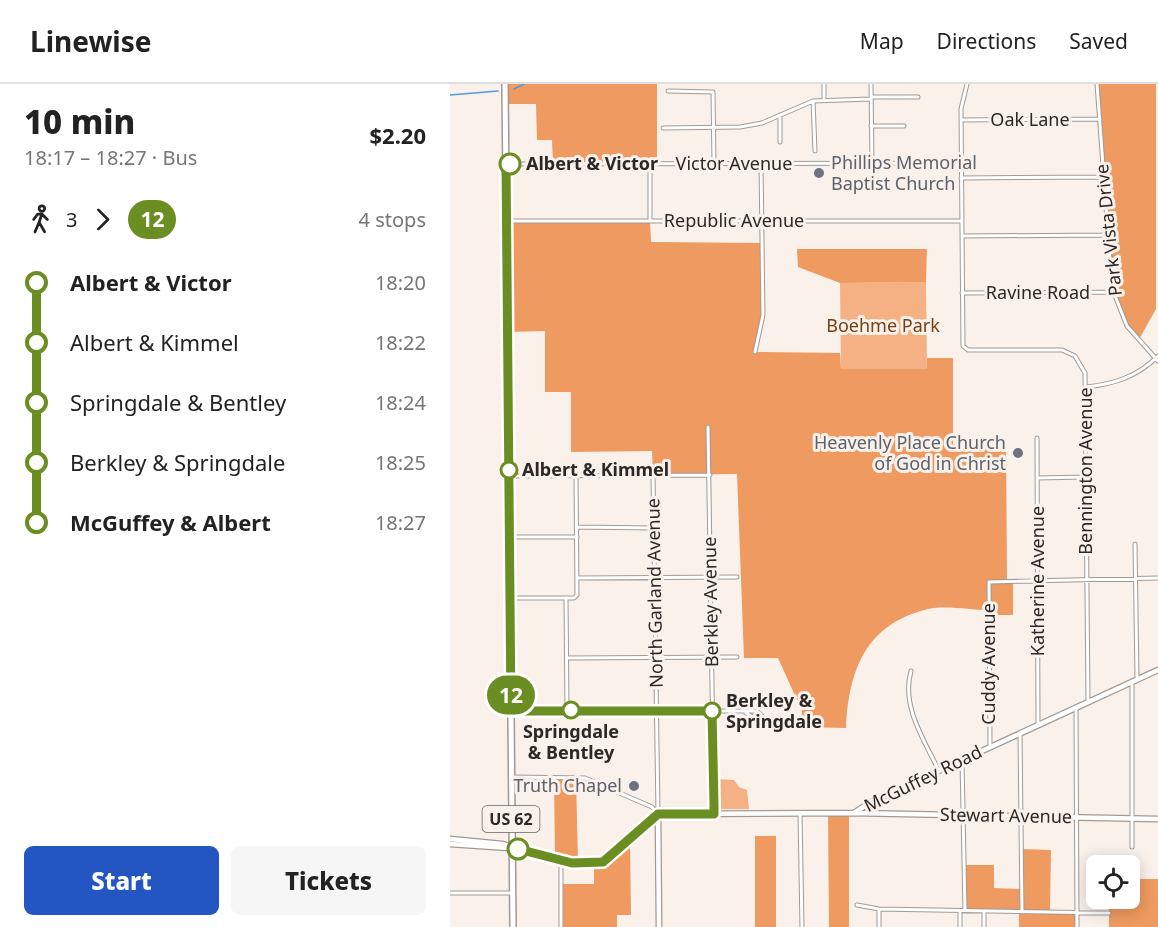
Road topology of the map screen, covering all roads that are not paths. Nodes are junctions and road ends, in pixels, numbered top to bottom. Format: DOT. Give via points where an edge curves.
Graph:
graph roads {
  1 [pos="506,84"];
  2 [pos="824,84"];
  3 [pos="872,84"];
  4 [pos="967,84"];
  5 [pos="1097,84"];
  6 [pos="668,91"];
  7 [pos="871,98"];
  8 [pos="918,98"];
  9 [pos="824,100"];
  10 [pos="813,101"];
  11 [pos="780,115"];
  12 [pos="1100,119"];
  13 [pos="961,120"];
  14 [pos="871,126"];
  15 [pos="904,126"];
  16 [pos="663,128"];
  17 [pos="714,128"];
  18 [pos="780,142"];
  19 [pos="815,151"];
  20 [pos="714,163"];
  21 [pos="961,163"];
  22 [pos="506,164"];
  23 [pos="650,164"];
  24 [pos="761,164"];
  25 [pos="872,164"];
  26 [pos="1104,177"];
  27 [pos="961,178"];
  28 [pos="507,221"];
  29 [pos="651,221"];
  30 [pos="762,221"];
  31 [pos="962,221"];
  32 [pos="1108,235"];
  33 [pos="962,236"];
  34 [pos="1113,292"];
  35 [pos="962,293"];
  36 [pos="755,352"];
  37 [pos="1157,359"];
  38 [pos="1086,387"];
  39 [pos="708,427"];
  40 [pos="1037,438"];
  41 [pos="653,475"];
  42 [pos="710,475"];
  43 [pos="509,476"];
  44 [pos="576,476"];
  45 [pos="1037,477"];
  46 [pos="1086,477"];
  47 [pos="577,528"];
  48 [pos="654,528"];
  49 [pos="509,537"];
  50 [pos="577,537"];
  51 [pos="1135,544"];
  52 [pos="711,577"];
  53 [pos="737,577"];
  54 [pos="577,578"];
  55 [pos="655,578"];
  56 [pos="1135,578"];
  57 [pos="1158,578"];
  58 [pos="1038,579"];
  59 [pos="1087,579"];
  60 [pos="510,598"];
  61 [pos="566,598"];
  62 [pos="737,657"];
  63 [pos="567,658"];
  64 [pos="656,658"];
  65 [pos="712,658"];
  66 [pos="1158,670"];
  67 [pos="911,671"];
  68 [pos="1135,680"];
  69 [pos="1088,702"];
  70 [pos="1076,707"];
  71 [pos="567,710"];
  72 [pos="511,711"];
  73 [pos="656,711"];
  74 [pos="712,711"];
  75 [pos="746,713"];
  76 [pos="1038,724"];
  77 [pos="1020,733"];
  78 [pos="990,747"];
  79 [pos="962,760"];
  80 [pos="939,771"];
  81 [pos="512,777"];
  82 [pos="800,813"];
  83 [pos="854,813"];
  84 [pos="658,814"];
  85 [pos="714,814"];
  86 [pos="964,816"];
  87 [pos="1021,817"];
  88 [pos="1077,818"];
  89 [pos="1133,819"];
  90 [pos="1158,819"];
  91 [pos="450,839"];
  92 [pos="450,844"];
  93 [pos="1132,847"];
  94 [pos="512,848"];
  95 [pos="561,860"];
  96 [pos="450,893"];
  97 [pos="513,893"];
  98 [pos="857,905"];
  99 [pos="879,909"];
  100 [pos="963,911"];
  101 [pos="984,911"];
  102 [pos="1022,912"];
  103 [pos="1077,913"];
  104 [pos="1108,913"];
  105 [pos="513,927"];
  106 [pos="561,927"];
  107 [pos="659,927"];
  108 [pos="802,927"];
  109 [pos="879,927"];
  110 [pos="960,927"];
  111 [pos="984,927"];
  112 [pos="1077,927"];
  1 -- 22 [label="main road, US 62"];
  2 -- 9 [label="street"];
  3 -- 7 [label="street"];
  4 -- 13 [label="street"];
  5 -- 12 [label="street, Park Vista Drive"];
  6 -- 17 [label="street" via="713,92"];
  7 -- 8 [label="street"];
  7 -- 9 [label="street"];
  7 -- 14 [label="street"];
  9 -- 10 [label="street"];
  10 -- 11 [label="street"];
  10 -- 19 [label="street"];
  11 -- 17 [label="street" via="751,126"];
  11 -- 18 [label="street"];
  12 -- 13 [label="street, Oak Lane"];
  12 -- 26 [label="street, Park Vista Drive"];
  13 -- 21 [label="street"];
  14 -- 15 [label="street"];
  14 -- 25 [label="street"];
  16 -- 17 [label="street"];
  17 -- 20 [label="street"];
  20 -- 23 [label="street, Victor Avenue"];
  20 -- 24 [label="street, Victor Avenue"];
  21 -- 25 [label="street, Victor Avenue"];
  21 -- 27 [label="street"];
  22 -- 23 [label="street, Victor Avenue"];
  22 -- 28 [label="main road, US 62"];
  23 -- 29 [label="street"];
  24 -- 25 [label="street, Victor Avenue"];
  24 -- 30 [label="street"];
  26 -- 27 [label="street"];
  26 -- 32 [label="street, Park Vista Drive"];
  27 -- 31 [label="street"];
  28 -- 29 [label="street, Republic Avenue"];
  28 -- 43 [label="main road, US 62"];
  29 -- 30 [label="street, Republic Avenue"];
  30 -- 31 [label="street, Republic Avenue"];
  30 -- 36 [label="street" via="763,315"];
  31 -- 33 [label="street"];
  32 -- 33 [label="street"];
  32 -- 34 [label="street, Park Vista Drive"];
  33 -- 35 [label="street"];
  34 -- 35 [label="street, Ravine Road"];
  34 -- 37 [label="street, Park Vista Drive" via="1127,326"];
  35 -- 38 [label="street, Bennington Avenue" via="964,348 1068,352 1083,366"];
  37 -- 38 [label="street" via="1125,380"];
  38 -- 46 [label="street, Bennington Avenue"];
  39 -- 42 [label="street, Berkley Avenue"];
  40 -- 45 [label="street, Katherine Avenue"];
  41 -- 42 [label="street"];
  41 -- 44 [label="street"];
  41 -- 48 [label="street, North Garland Avenue"];
  42 -- 52 [label="street, Berkley Avenue"];
  43 -- 44 [label="street"];
  43 -- 49 [label="main road, US 62"];
  44 -- 47 [label="street"];
  45 -- 46 [label="street"];
  45 -- 58 [label="street, Katherine Avenue"];
  46 -- 59 [label="street, Bennington Avenue"];
  47 -- 48 [label="street"];
  47 -- 50 [label="street"];
  48 -- 55 [label="street, North Garland Avenue"];
  49 -- 50 [label="street"];
  49 -- 60 [label="main road, US 62"];
  50 -- 54 [label="street"];
  51 -- 56 [label="street"];
  52 -- 53 [label="street"];
  52 -- 55 [label="street"];
  52 -- 65 [label="street, Berkley Avenue"];
  54 -- 55 [label="street"];
  54 -- 61 [label="street" via="577,595"];
  55 -- 64 [label="street, North Garland Avenue"];
  56 -- 57 [label="street"];
  56 -- 59 [label="street"];
  56 -- 68 [label="street"];
  58 -- 59 [label="street"];
  58 -- 76 [label="street, Katherine Avenue"];
  58 -- 78 [label="street, Cuddy Avenue" via="989,582"];
  59 -- 69 [label="street, Bennington Avenue"];
  60 -- 61 [label="street"];
  60 -- 72 [label="main road, US 62"];
  61 -- 63 [label="street"];
  62 -- 65 [label="street"];
  63 -- 64 [label="street"];
  63 -- 71 [label="street"];
  64 -- 65 [label="street"];
  64 -- 73 [label="street, North Garland Avenue"];
  65 -- 74 [label="street, Berkley Avenue"];
  66 -- 68 [label="street, McGuffey Road"];
  67 -- 80 [label="street" via="911,709"];
  68 -- 69 [label="street, McGuffey Road"];
  68 -- 89 [label="street"];
  69 -- 70 [label="street, McGuffey Road"];
  70 -- 76 [label="street, McGuffey Road"];
  70 -- 88 [label="street"];
  71 -- 72 [label="street"];
  71 -- 73 [label="street"];
  72 -- 81 [label="main road, US 62"];
  73 -- 74 [label="street"];
  73 -- 84 [label="street, North Garland Avenue"];
  74 -- 75 [label="street"];
  74 -- 85 [label="street, Berkley Avenue"];
  75 -- 75 [label="street" via="758,720 762,716 759,711"];
  76 -- 77 [label="street, McGuffey Road"];
  77 -- 78 [label="street, McGuffey Road"];
  77 -- 87 [label="street"];
  78 -- 79 [label="street, McGuffey Road"];
  79 -- 80 [label="street, McGuffey Road"];
  79 -- 86 [label="street"];
  80 -- 83 [label="street, McGuffey Road"];
  81 -- 84 [label="street" via="591,780 652,807"];
  81 -- 94 [label="main road, US 62"];
  82 -- 83 [label="street, McGuffey Road"];
  82 -- 85 [label="street, McGuffey Road"];
  82 -- 108 [label="street"];
  83 -- 86 [label="street, Stewart Avenue"];
  84 -- 85 [label="street, McGuffey Road"];
  84 -- 95 [label="street" via="605,861"];
  84 -- 107 [label="street, North Garland Avenue"];
  86 -- 87 [label="street, Stewart Avenue"];
  86 -- 100 [label="street"];
  87 -- 88 [label="street, Stewart Avenue"];
  87 -- 102 [label="street"];
  88 -- 89 [label="street, Stewart Avenue"];
  88 -- 103 [label="street"];
  89 -- 90 [label="street, Stewart Avenue"];
  89 -- 93 [label="street"];
  91 -- 94 [label="street"];
  92 -- 94 [label="street"];
  94 -- 95 [label="street"];
  94 -- 97 [label="main road, US 62"];
  95 -- 106 [label="street"];
  96 -- 97 [label="street"];
  97 -- 105 [label="main road, US 62"];
  98 -- 99 [label="street"];
  99 -- 100 [label="street"];
  99 -- 109 [label="street"];
  100 -- 101 [label="street"];
  100 -- 110 [label="street"];
  101 -- 102 [label="street"];
  101 -- 111 [label="street"];
  102 -- 103 [label="street"];
  103 -- 104 [label="street"];
  103 -- 112 [label="street"];
}
